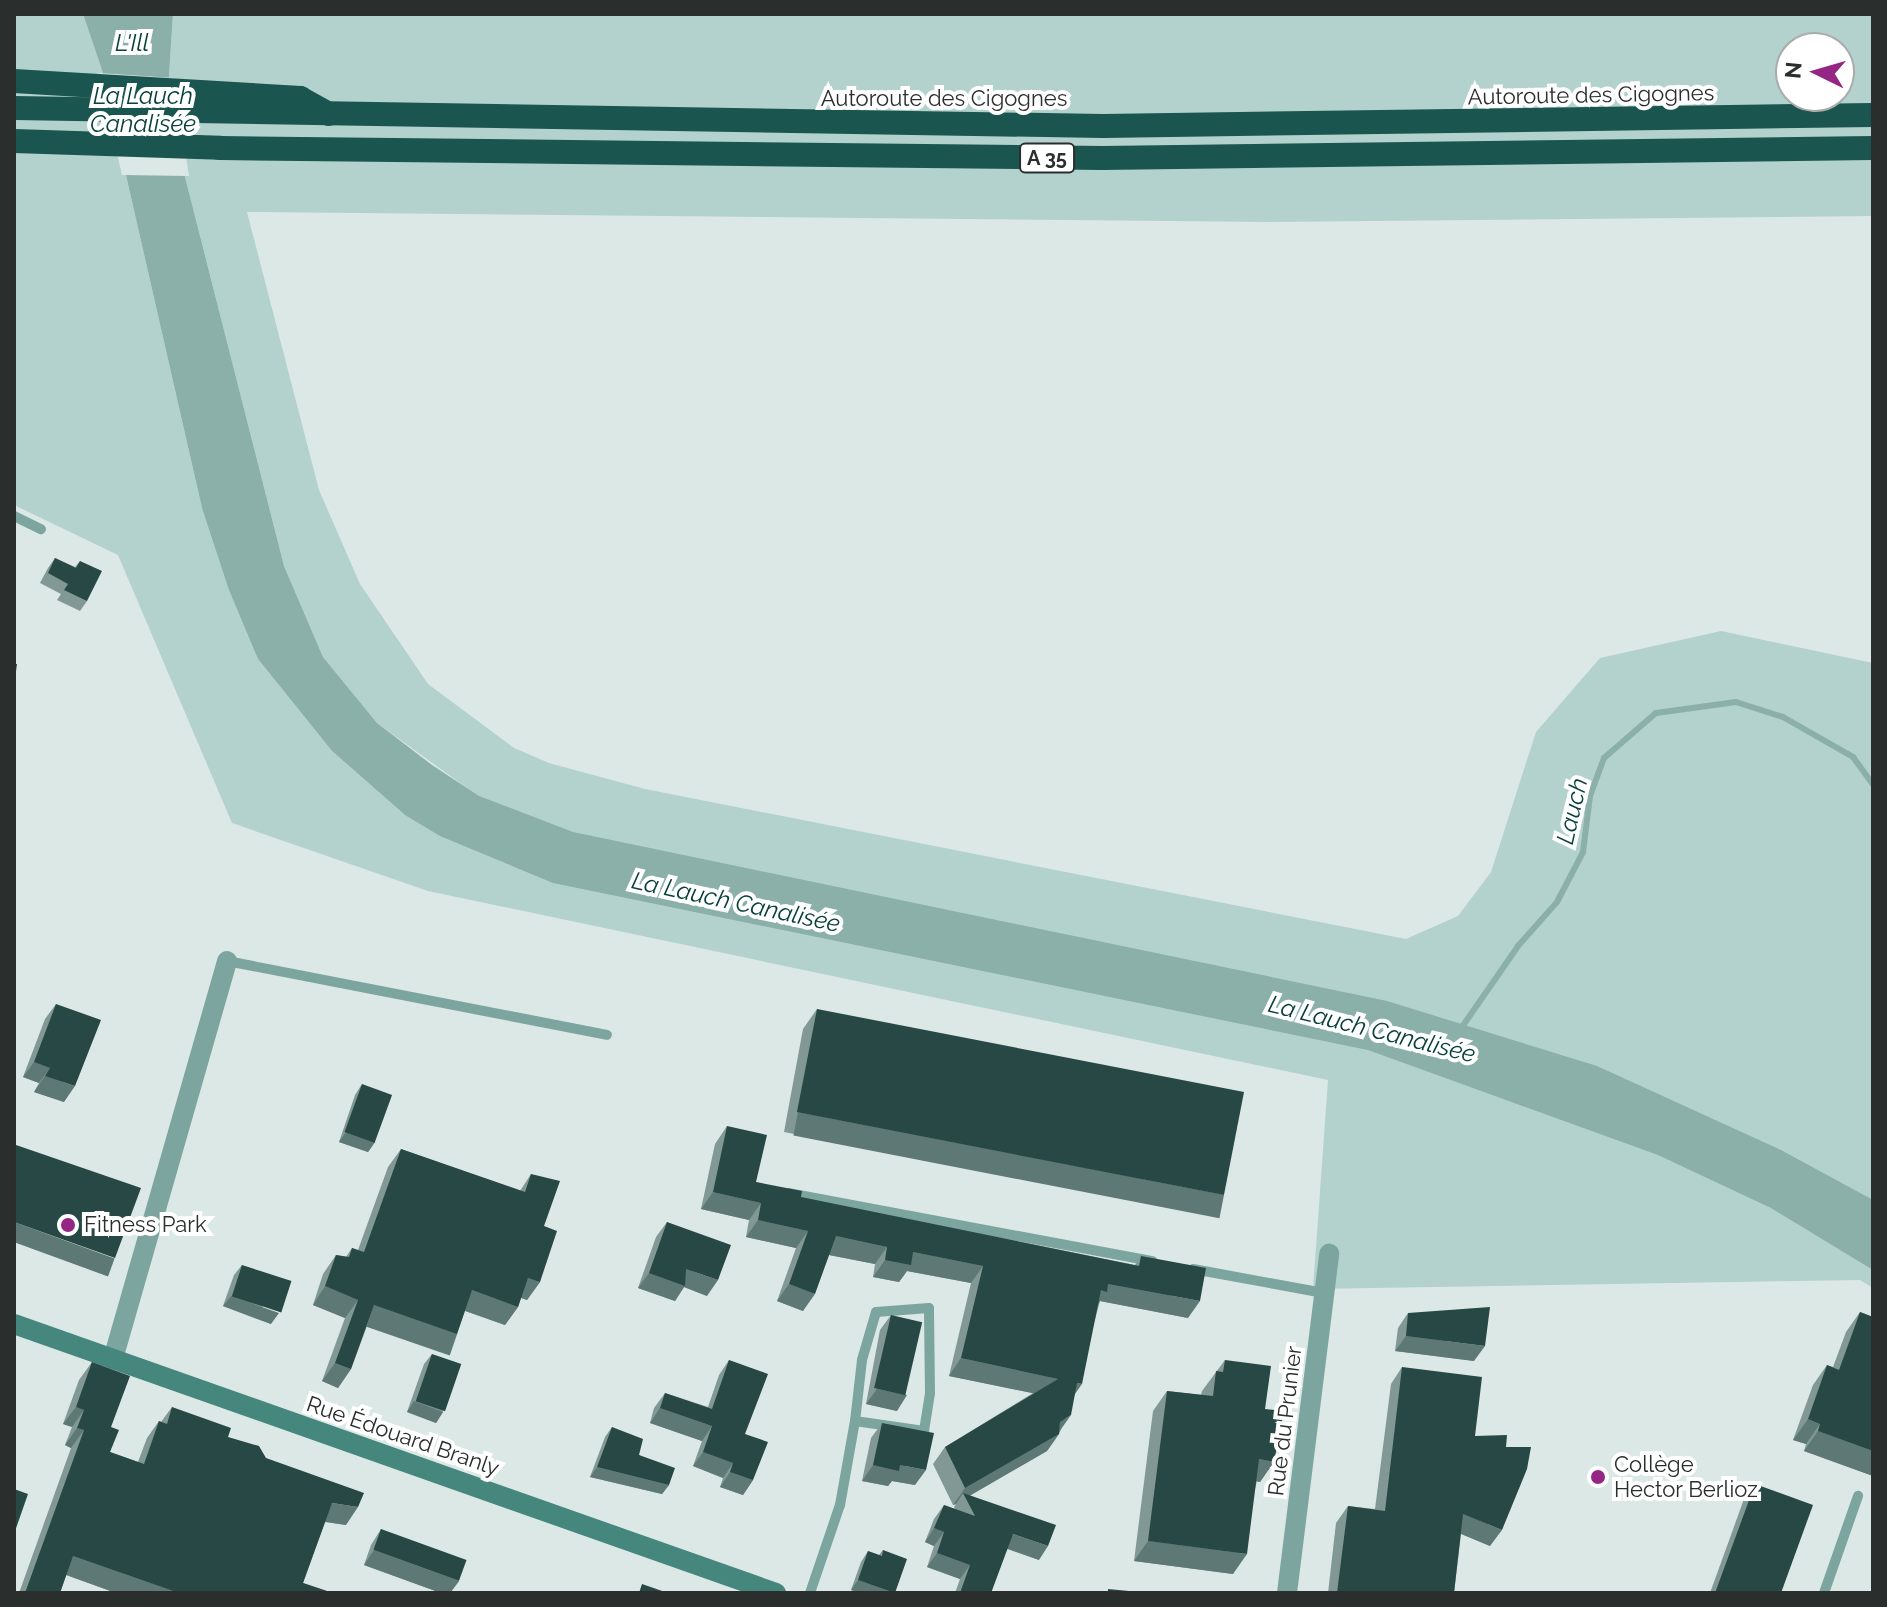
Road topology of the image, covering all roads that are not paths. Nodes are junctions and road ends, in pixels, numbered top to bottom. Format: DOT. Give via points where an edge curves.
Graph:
graph roads {
  1 [pos="14,81"];
  2 [pos="212,105"];
  3 [pos="14,108"];
  4 [pos="1873,115"];
  5 [pos="14,141"];
  6 [pos="1873,148"];
  7 [pos="14,516"];
  8 [pos="41,529"];
  9 [pos="227,961"];
  10 [pos="607,1035"];
  11 [pos="777,1191"];
  12 [pos="1329,1254"];
  13 [pos="1164,1263"];
  14 [pos="1179,1266"];
  15 [pos="1324,1293"];
  16 [pos="14,1324"];
  17 [pos="113,1359"];
  18 [pos="855,1421"];
  19 [pos="1858,1496"];
  20 [pos="776,1593"];
  21 [pos="810,1593"];
  22 [pos="1287,1593"];
  23 [pos="1824,1593"];
  1 -- 2 [label="highway"];
  2 -- 3 [label="highway" via="88,111"];
  2 -- 4 [label="highway, Autoroute des Cigognes / A 35" via="300,98 331,115 1103,126"];
  5 -- 6 [label="highway, A 35" via="1102,158"];
  7 -- 8 [label="lane"];
  9 -- 10 [label="lane"];
  9 -- 17 [label="street"];
  11 -- 13 [label="lane"];
  12 -- 15 [label="street, Rue du Prunier"];
  14 -- 15 [label="lane"];
  15 -- 22 [label="street, Rue du Prunier"];
  16 -- 17 [label="street, Rue Édouard Branly"];
  17 -- 20 [label="street, Rue Édouard Branly"];
  18 -- 18 [label="lane" via="924,1431 930,1393 929,1308 876,1312 862,1360"];
  18 -- 21 [label="lane" via="840,1505"];
  19 -- 23 [label="lane"];
}
